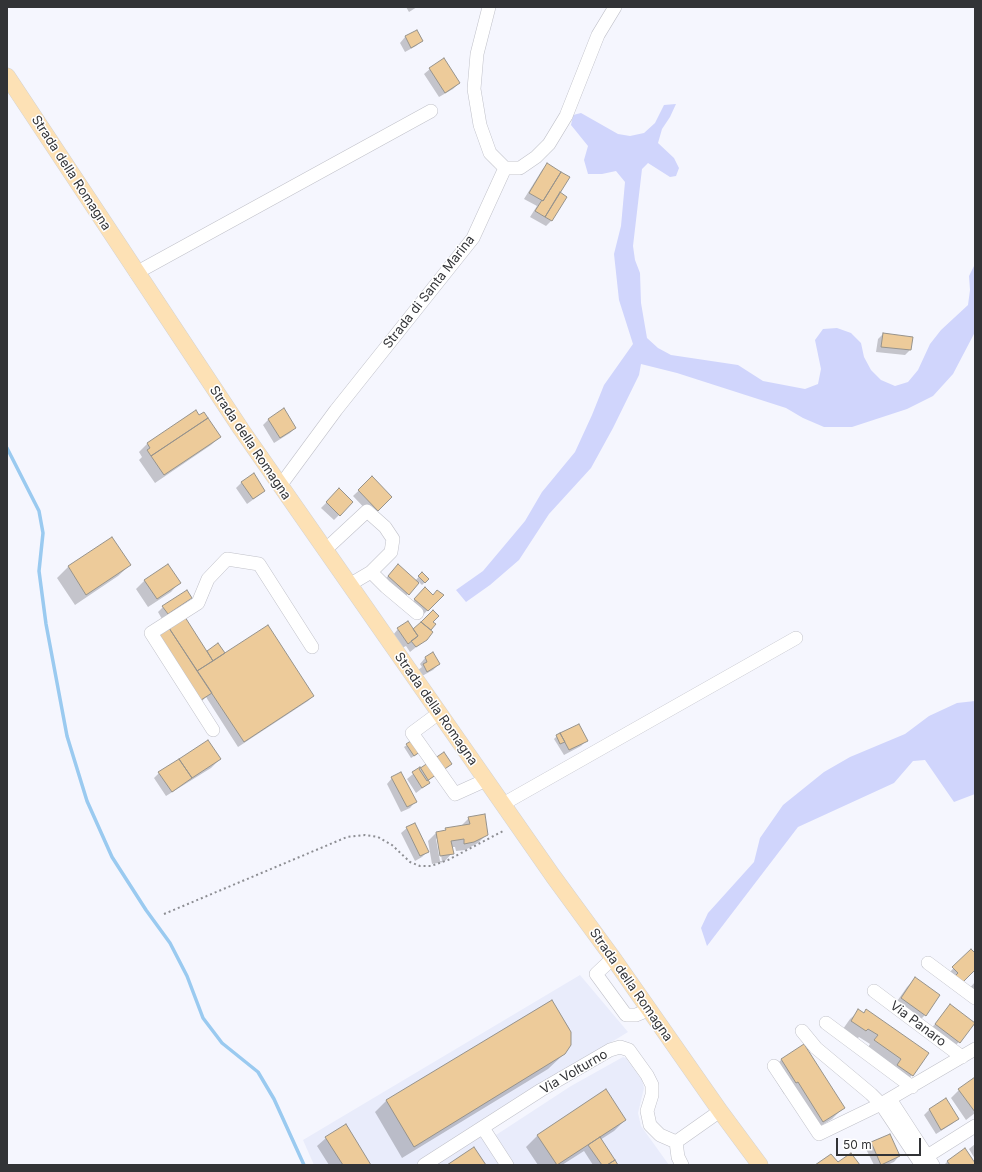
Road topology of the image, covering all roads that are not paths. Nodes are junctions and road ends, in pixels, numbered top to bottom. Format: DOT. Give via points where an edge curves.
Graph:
graph roads {
  1 [pos="488,7"];
  2 [pos="615,7"];
  3 [pos="7,76"];
  4 [pos="431,111"];
  5 [pos="505,168"];
  6 [pos="136,272"];
  7 [pos="280,486"];
  8 [pos="324,550"];
  9 [pos="371,572"];
  10 [pos="349,585"];
  11 [pos="418,613"];
  12 [pos="796,638"];
  13 [pos="312,647"];
  14 [pos="439,713"];
  15 [pos="213,730"];
  16 [pos="486,780"];
  17 [pos="503,804"];
  18 [pos="613,958"];
  19 [pos="928,962"];
  20 [pos="874,991"];
  21 [pos="975,998"];
  22 [pos="648,1010"];
  23 [pos="826,1023"];
  24 [pos="802,1031"];
  25 [pos="975,1049"];
  26 [pos="962,1057"];
  27 [pos="774,1066"];
  28 [pos="912,1087"];
  29 [pos="885,1102"];
  30 [pos="720,1111"];
  31 [pos="975,1126"];
  32 [pos="483,1128"];
  33 [pos="676,1142"];
  34 [pos="923,1162"];
  35 [pos="425,1165"];
  36 [pos="507,1165"];
  37 [pos="682,1165"];
  38 [pos="760,1165"];
  1 -- 5 [label="street" via="477,54 474,89 480,125 490,153"];
  2 -- 5 [label="street" via="598,35 566,116 548,144 536,157 520,168"];
  3 -- 6 [label="main road, Strada della Romagna"];
  4 -- 6 [label="street"];
  5 -- 7 [label="street, Strada di Santa Marina" via="473,238 336,410"];
  6 -- 7 [label="main road, Strada della Romagna"];
  7 -- 8 [label="main road, Strada della Romagna"];
  8 -- 9 [label="street" via="367,511 385,527 393,539 391,552"];
  8 -- 10 [label="main road, Strada della Romagna"];
  9 -- 10 [label="street"];
  9 -- 11 [label="street"];
  10 -- 14 [label="main road, Strada della Romagna"];
  12 -- 17 [label="street"];
  13 -- 15 [label="street" via="259,564 227,559 208,579 198,603 151,633"];
  14 -- 16 [label="main road, Strada della Romagna"];
  14 -- 16 [label="street" via="412,732 429,757 455,794"];
  16 -- 17 [label="main road, Strada della Romagna"];
  17 -- 18 [label="main road, Strada della Romagna"];
  18 -- 22 [label="main road, Strada della Romagna"];
  18 -- 22 [label="street" via="596,974 626,1015"];
  19 -- 21 [label="street"];
  20 -- 26 [label="street, Via Panaro"];
  22 -- 30 [label="main road, Strada della Romagna"];
  23 -- 28 [label="street"];
  24 -- 29 [label="street" via="816,1048 871,1094"];
  25 -- 26 [label="street, Via Panaro"];
  26 -- 28 [label="street, Via Panaro"];
  27 -- 29 [label="street, Via Panaro" via="819,1134"];
  28 -- 29 [label="street, Via Panaro"];
  29 -- 34 [label="street"];
  30 -- 33 [label="street"];
  30 -- 38 [label="main road, Strada della Romagna"];
  31 -- 34 [label="street"];
  32 -- 33 [label="street, Via Volturno" via="560,1079 610,1050 620,1047 630,1050 652,1085 647,1111 650,1125 660,1135"];
  32 -- 35 [label="street, Via Volturno"];
  32 -- 36 [label="street"];
  33 -- 37 [label="street"];
}
